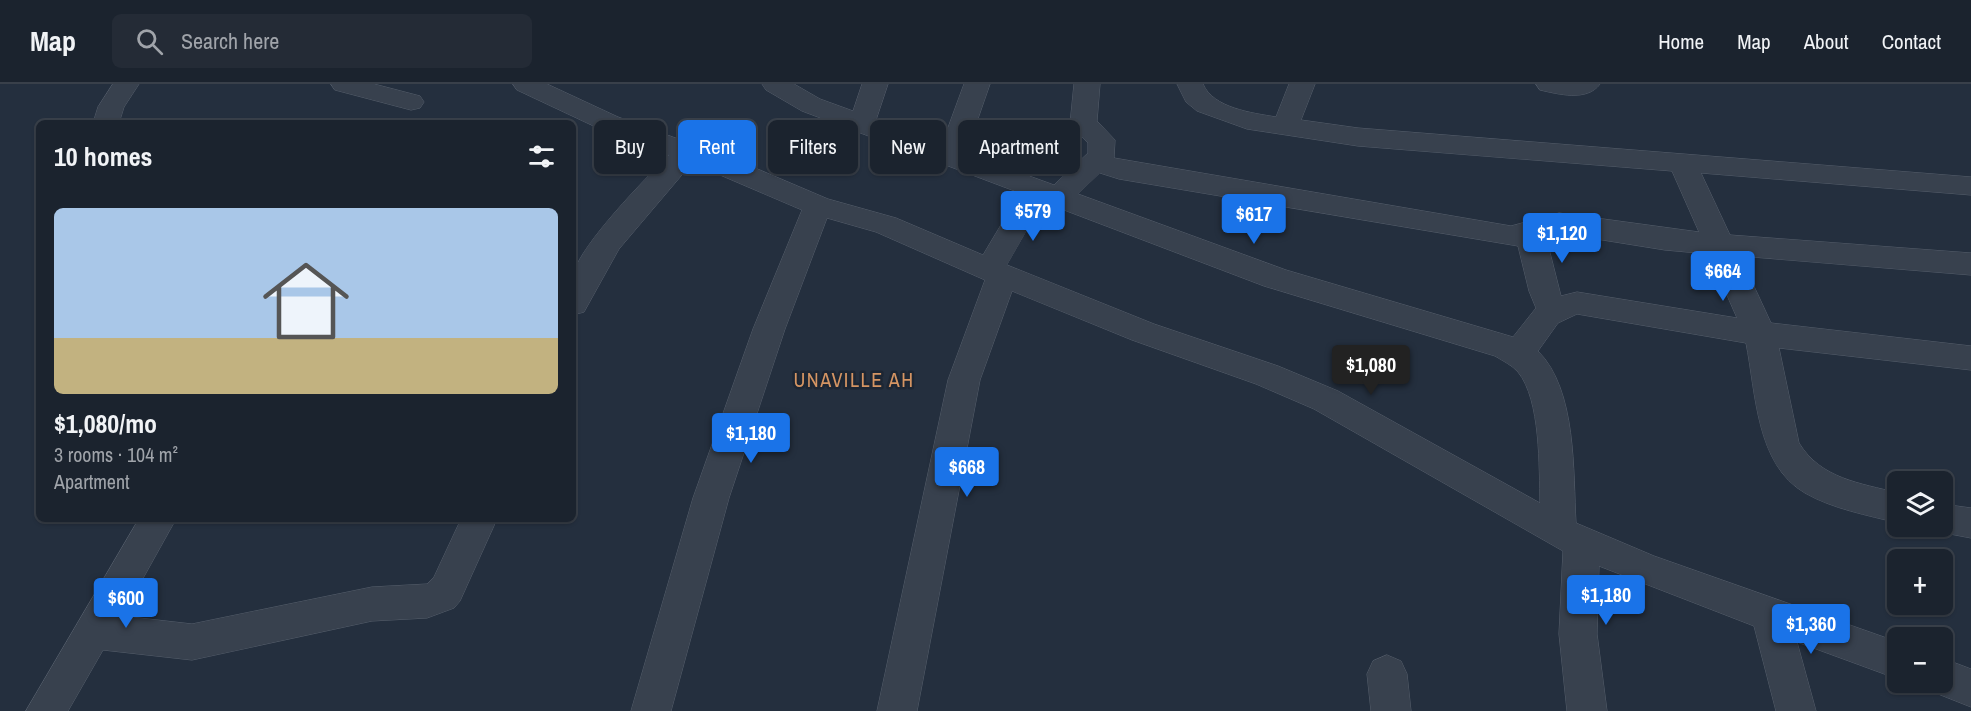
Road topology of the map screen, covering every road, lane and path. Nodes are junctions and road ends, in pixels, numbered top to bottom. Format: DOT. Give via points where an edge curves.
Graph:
graph roads {
  1 [pos="126,84"];
  2 [pos="344,84"];
  3 [pos="526,84"];
  4 [pos="775,84"];
  5 [pos="875,84"];
  6 [pos="977,84"];
  7 [pos="1087,84"];
  8 [pos="1191,84"];
  9 [pos="1302,84"];
  10 [pos="1549,84"];
  11 [pos="1587,84"];
  12 [pos="411,103"];
  13 [pos="107,120"];
  14 [pos="862,123"];
  15 [pos="1285,126"];
  16 [pos="678,149"];
  17 [pos="951,156"];
  18 [pos="678,162"];
  19 [pos="1096,162"];
  20 [pos="1683,164"];
  21 [pos="740,174"];
  22 [pos="1971,186"];
  23 [pos="1047,194"];
  24 [pos="818,206"];
  25 [pos="1530,233"];
  26 [pos="1720,245"];
  27 [pos="1971,264"];
  28 [pos="995,273"];
  29 [pos="576,298"];
  30 [pos="1552,310"];
  31 [pos="1760,334"];
  32 [pos="1519,354"];
  33 [pos="1971,358"];
  34 [pos="1887,505"];
  35 [pos="1953,521"];
  36 [pos="156,522"];
  37 [pos="478,522"];
  38 [pos="1971,524"];
  39 [pos="1570,537"];
  40 [pos="1770,615"];
  41 [pos="93,631"];
  42 [pos="1887,657"];
  43 [pos="1953,681"];
  44 [pos="1971,688"];
  45 [pos="46,711"];
  46 [pos="651,711"];
  47 [pos="897,711"];
  48 [pos="1587,711"];
  49 [pos="1796,711"];
  1 -- 13 [label="street"];
  2 -- 12 [label="street"];
  3 -- 16 [label="street" via="609,123"];
  4 -- 14 [label="street" via="811,105"];
  5 -- 14 [label="street"];
  6 -- 17 [label="street"];
  7 -- 19 [label="street" via="1083,124 1102,140 1102,156"];
  8 -- 15 [label="street" via="1195,96 1206,105 1247,121"];
  9 -- 15 [label="street"];
  10 -- 11 [label="street" via="1578,88"];
  14 -- 17 [label="street"];
  15 -- 20 [label="street" via="1358,137"];
  17 -- 23 [label="street"];
  18 -- 29 [label="street" via="594,259"];
  19 -- 23 [label="street"];
  19 -- 25 [label="street" via="1119,170 1510,236"];
  20 -- 22 [label="street"];
  20 -- 26 [label="street"];
  21 -- 24 [label="street"];
  23 -- 28 [label="street"];
  23 -- 32 [label="street" via="1275,278"];
  24 -- 28 [label="street" via="886,225"];
  24 -- 46 [label="street" via="769,328 711,498"];
  25 -- 26 [label="street" via="1546,224 1559,223"];
  25 -- 30 [label="street"];
  26 -- 27 [label="street"];
  26 -- 31 [label="street"];
  28 -- 39 [label="street" via="1326,400"];
  28 -- 47 [label="street" via="964,380"];
  30 -- 31 [label="street" via="1577,303"];
  30 -- 32 [label="street" via="1542,317"];
  31 -- 33 [label="street"];
  31 -- 34 [label="street" via="1783,446 1791,463 1819,486"];
  32 -- 39 [label="street" via="1540,381"];
  35 -- 38 [label="street"];
  36 -- 41 [label="street"];
  37 -- 41 [label="street" via="447,589 427,601 372,604 192,642"];
  39 -- 40 [label="street"];
  39 -- 48 [label="street"];
  40 -- 42 [label="street"];
  40 -- 49 [label="street"];
  41 -- 45 [label="street"];
  43 -- 44 [label="street"];
}
